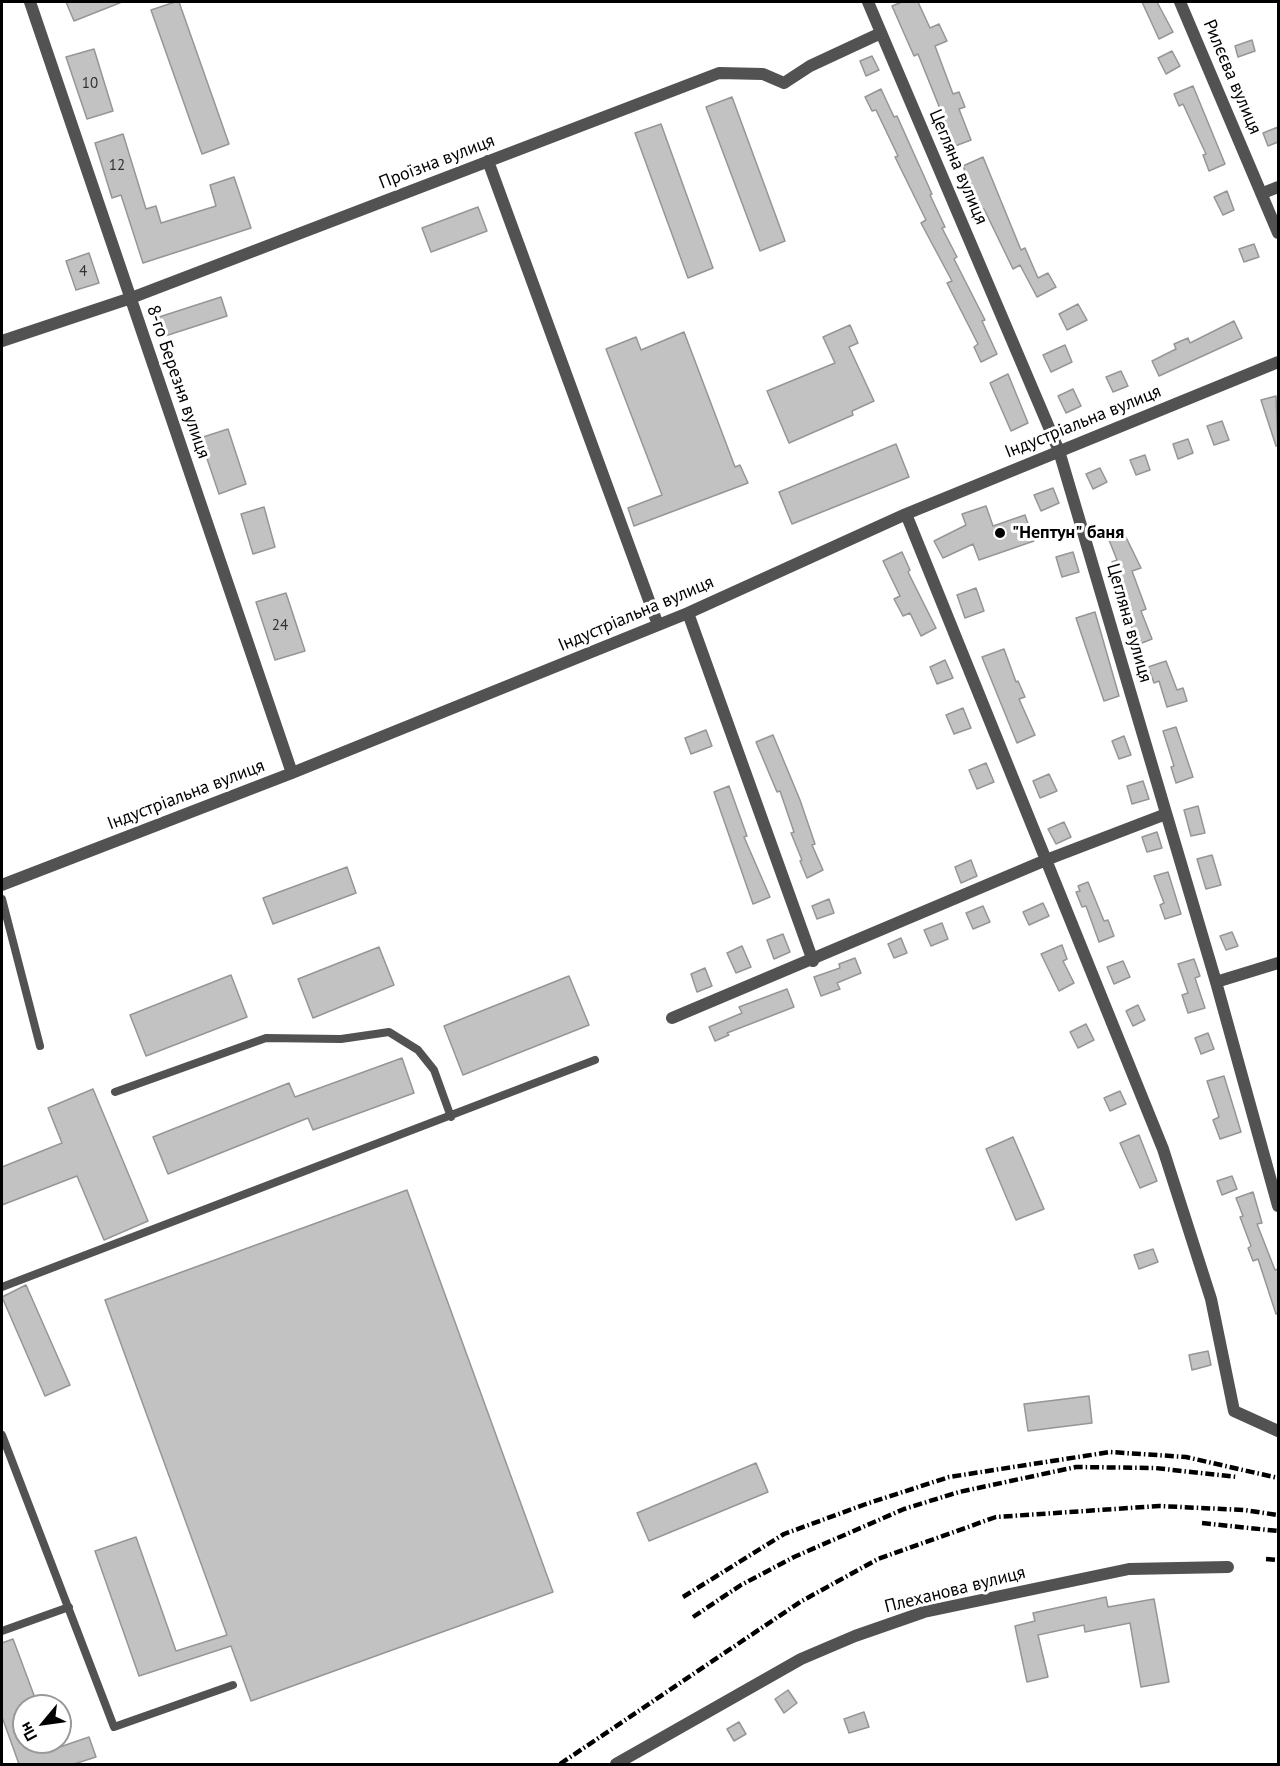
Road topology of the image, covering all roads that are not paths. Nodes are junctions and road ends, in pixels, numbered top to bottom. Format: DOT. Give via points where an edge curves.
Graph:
graph roads {
  1 [pos="30,2"];
  2 [pos="868,2"];
  3 [pos="1180,2"];
  4 [pos="881,33"];
  5 [pos="488,161"];
  6 [pos="1278,187"];
  7 [pos="1263,193"];
  8 [pos="1278,233"];
  9 [pos="131,298"];
  10 [pos="2,341"];
  11 [pos="1278,362"];
  12 [pos="1059,451"];
  13 [pos="906,514"];
  14 [pos="688,614"];
  15 [pos="658,626"];
  16 [pos="292,773"];
  17 [pos="1166,814"];
  18 [pos="1046,861"];
  19 [pos="2,885"];
  20 [pos="2,899"];
  21 [pos="813,961"];
  22 [pos="1278,963"];
  23 [pos="1216,982"];
  24 [pos="672,1018"];
  25 [pos="40,1046"];
  26 [pos="595,1060"];
  27 [pos="116,1092"];
  28 [pos="451,1117"];
  29 [pos="1276,1189"];
  30 [pos="1278,1206"];
  31 [pos="2,1287"];
  32 [pos="1278,1431"];
  33 [pos="2,1435"];
  34 [pos="1228,1567"];
  35 [pos="69,1607"];
  36 [pos="2,1631"];
  37 [pos="232,1685"];
  38 [pos="616,1764"];
  1 -- 9 [label="street, 8-го Березня вулиця"];
  2 -- 4 [label="street, Цегляна вулиця"];
  3 -- 7 [label="street, Рилєєва вулиця"];
  4 -- 5 [label="street, Проїзна вулиця" via="784,82 762,74 719,73"];
  4 -- 12 [label="street, Цегляна вулиця"];
  5 -- 9 [label="street, Проїзна вулиця"];
  5 -- 15 [label="street"];
  6 -- 7 [label="street"];
  7 -- 8 [label="street, Рилєєва вулиця"];
  9 -- 10 [label="street, Проїзна вулиця"];
  9 -- 16 [label="street, 8-го Березня вулиця"];
  11 -- 12 [label="street, Індустріальна вулиця"];
  12 -- 13 [label="street, Індустріальна вулиця"];
  12 -- 17 [label="street, Цегляна вулиця"];
  13 -- 14 [label="street, Індустріальна вулиця"];
  13 -- 18 [label="street"];
  14 -- 15 [label="street, Індустріальна вулиця"];
  14 -- 21 [label="street"];
  15 -- 16 [label="street, Індустріальна вулиця"];
  16 -- 19 [label="street, Індустріальна вулиця"];
  17 -- 18 [label="street"];
  17 -- 23 [label="street, Цегляна вулиця"];
  18 -- 21 [label="street"];
  18 -- 32 [label="street" via="1163,1149 1211,1299 1234,1411"];
  20 -- 25 [label="lane"];
  21 -- 24 [label="street"];
  22 -- 23 [label="street"];
  23 -- 29 [label="street, Цегляна вулиця"];
  26 -- 28 [label="lane"];
  27 -- 28 [label="lane" via="266,1038 341,1039 389,1032 418,1050 434,1070"];
  28 -- 31 [label="lane"];
  29 -- 30 [label="street, Цегляна вулиця"];
  33 -- 35 [label="lane"];
  34 -- 38 [label="street, Плеханова вулиця" via="1129,1569 924,1612 801,1659"];
  35 -- 36 [label="lane"];
  35 -- 37 [label="lane" via="114,1727"];
}
